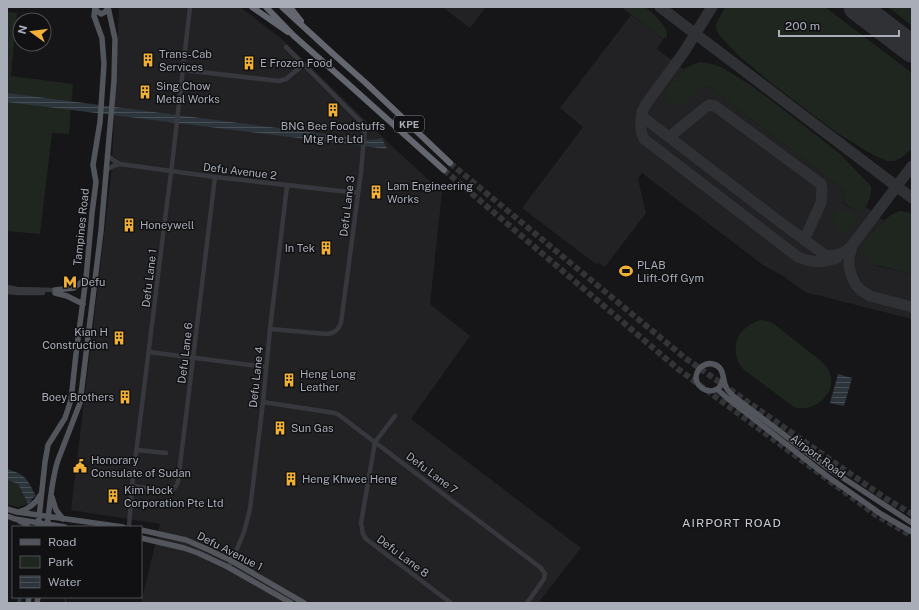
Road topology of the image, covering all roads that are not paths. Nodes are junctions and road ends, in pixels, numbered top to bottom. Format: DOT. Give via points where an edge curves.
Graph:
graph roads {
  1 [pos="190,7"];
  2 [pos="252,7"];
  3 [pos="266,7"];
  4 [pos="282,7"];
  5 [pos="290,7"];
  6 [pos="95,8"];
  7 [pos="108,8"];
  8 [pos="312,35"];
  9 [pos="294,36"];
  10 [pos="286,47"];
  11 [pos="303,65"];
  12 [pos="184,70"];
  13 [pos="107,155"];
  14 [pos="450,163"];
  15 [pos="120,164"];
  16 [pos="106,170"];
  17 [pos="444,170"];
  18 [pos="171,171"];
  19 [pos="215,177"];
  20 [pos="287,186"];
  21 [pos="358,193"];
  22 [pos="86,278"];
  23 [pos="7,288"];
  24 [pos="55,291"];
  25 [pos="7,292"];
  26 [pos="82,304"];
  27 [pos="270,329"];
  28 [pos="149,352"];
  29 [pos="193,358"];
  30 [pos="266,367"];
  31 [pos="723,379"];
  32 [pos="717,389"];
  33 [pos="263,402"];
  34 [pos="395,416"];
  35 [pos="376,442"];
  36 [pos="137,450"];
  37 [pos="166,453"];
  38 [pos="132,486"];
  39 [pos="42,491"];
  40 [pos="51,494"];
  41 [pos="7,509"];
  42 [pos="17,512"];
  43 [pos="7,516"];
  44 [pos="39,516"];
  45 [pos="48,517"];
  46 [pos="15,519"];
  47 [pos="64,519"];
  48 [pos="912,523"];
  49 [pos="38,525"];
  50 [pos="27,526"];
  51 [pos="47,526"];
  52 [pos="116,526"];
  53 [pos="128,526"];
  54 [pos="142,530"];
  55 [pos="912,532"];
  56 [pos="142,538"];
  57 [pos="232,561"];
  58 [pos="228,567"];
  59 [pos="291,603"];
  60 [pos="304,603"];
  61 [pos="451,603"];
  62 [pos="526,603"];
  1 -- 12 [label="street, Defu Lane 1"];
  2 -- 9 [label="highway"];
  3 -- 9 [label="highway, KPE"];
  4 -- 8 [label="highway, KPE"];
  5 -- 8 [label="highway"];
  6 -- 7 [label="main road" via="101,14"];
  6 -- 22 [label="main road, Tampines Road" via="94,16 102,38 104,64 100,122 93,165 96,182"];
  7 -- 13 [label="main road, Tampines Road" via="115,39"];
  8 -- 14 [label="highway, KPE"];
  9 -- 17 [label="highway, KPE"];
  10 -- 11 [label="street, Defu Lane 3"];
  11 -- 12 [label="street" via="286,79 279,81"];
  11 -- 21 [label="street, Defu Lane 3" via="365,126"];
  12 -- 18 [label="street, Defu Lane 1"];
  13 -- 15 [label="street, Defu Avenue 2"];
  13 -- 16 [label="main road, Tampines Road"];
  15 -- 16 [label="street"];
  15 -- 18 [label="street, Defu Avenue 2"];
  16 -- 40 [label="main road, Tampines Road" via="80,403 55,469"];
  18 -- 19 [label="street, Defu Avenue 2"];
  18 -- 28 [label="street, Defu Lane 1"];
  19 -- 20 [label="street, Defu Avenue 2"];
  19 -- 29 [label="street, Defu Lane 6"];
  20 -- 21 [label="street, Defu Avenue 2"];
  20 -- 27 [label="street, Defu Lane 4"];
  21 -- 27 [label="street, Defu Lane 3" via="342,323 339,328 334,333 327,334"];
  22 -- 24 [label="main road" via="74,288"];
  22 -- 26 [label="main road, Tampines Road"];
  23 -- 24 [label="street"];
  24 -- 25 [label="street"];
  24 -- 26 [label="main road"];
  26 -- 39 [label="main road, Tampines Road" via="71,400 65,418 48,445"];
  27 -- 30 [label="street, Defu Lane 4"];
  28 -- 29 [label="street"];
  28 -- 36 [label="street, Defu Lane 1"];
  29 -- 30 [label="street"];
  29 -- 38 [label="street, Defu Lane 6" via="176,487 168,491"];
  30 -- 33 [label="street, Defu Lane 4"];
  31 -- 32 [label="main road"];
  31 -- 32 [label="main road, Airport Road" via="722,371 715,365 707,364 698,371 696,380 702,389"];
  31 -- 48 [label="main road, Airport Road" via="732,395 810,455"];
  32 -- 55 [label="main road, Airport Road" via="827,476 881,514"];
  33 -- 35 [label="street, Defu Lane 7" via="335,413"];
  33 -- 57 [label="street, Defu Lane 4" via="250,509"];
  34 -- 35 [label="street"];
  35 -- 61 [label="street, Defu Lane 8" via="361,523 363,534"];
  35 -- 62 [label="street, Defu Lane 7" via="541,568 545,574 544,579"];
  36 -- 37 [label="street"];
  36 -- 38 [label="street, Defu Lane 1"];
  38 -- 53 [label="street, Defu Lane 1"];
  39 -- 42 [label="main road" via="30,507"];
  39 -- 44 [label="main road, Tampines Road"];
  40 -- 45 [label="main road, Tampines Road"];
  40 -- 47 [label="main road" via="56,510"];
  41 -- 42 [label="main road"];
  42 -- 44 [label="main road"];
  43 -- 46 [label="main road"];
  44 -- 45 [label="main road"];
  44 -- 49 [label="main road, Tampines Road"];
  45 -- 47 [label="main road"];
  45 -- 51 [label="main road, Tampines Road"];
  46 -- 49 [label="main road"];
  46 -- 50 [label="main road"];
  47 -- 52 [label="main road"];
  49 -- 51 [label="main road"];
  54 -- 57 [label="main road, Defu Avenue 1" via="186,540"];
  56 -- 58 [label="main road, Defu Avenue 1" via="184,548"];
  57 -- 58 [label="street, Defu Lane 4"];
  57 -- 60 [label="main road, Defu Avenue 1"];
  58 -- 59 [label="main road, Defu Avenue 1"];
}
